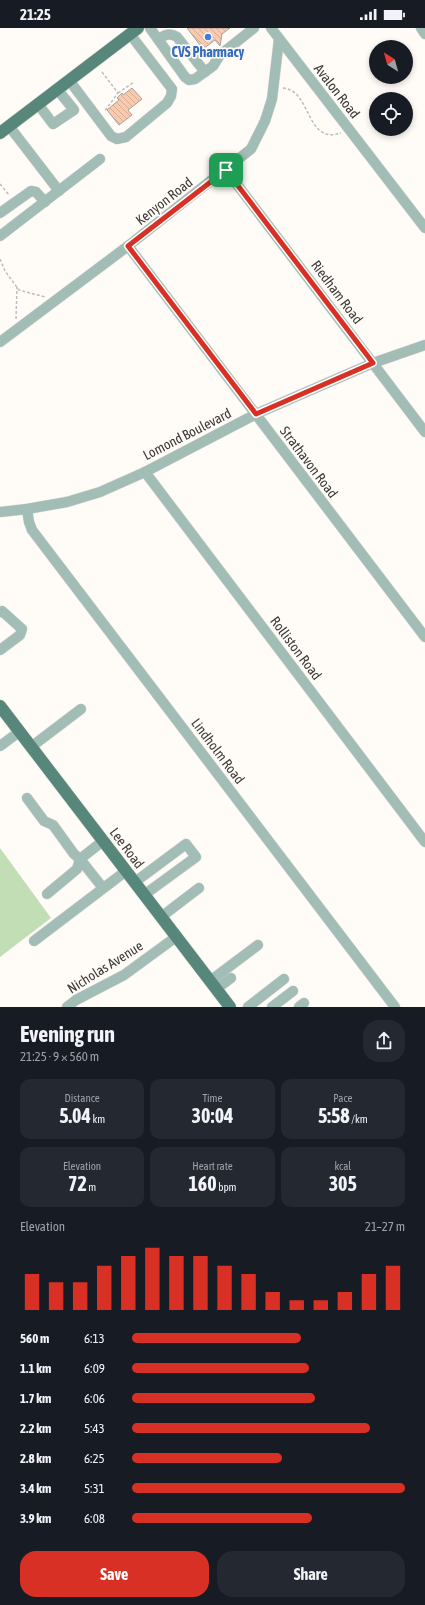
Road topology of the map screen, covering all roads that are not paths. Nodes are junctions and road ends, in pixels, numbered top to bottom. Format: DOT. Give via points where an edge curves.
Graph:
graph roads {
  1 [pos="150,28"];
  2 [pos="254,28"];
  3 [pos="270,28"];
  4 [pos="421,28"];
  5 [pos="134,31"];
  6 [pos="425,34"];
  7 [pos="158,39"];
  8 [pos="279,39"];
  9 [pos="205,72"];
  10 [pos="69,80"];
  11 [pos="57,89"];
  12 [pos="38,104"];
  13 [pos="5,129"];
  14 [pos="100,159"];
  15 [pos="226,170"];
  16 [pos="59,191"];
  17 [pos="45,202"];
  18 [pos="0,213"];
  19 [pos="425,228"];
  20 [pos="0,236"];
  21 [pos="128,246"];
  22 [pos="0,342"];
  23 [pos="425,344"];
  24 [pos="373,363"];
  25 [pos="256,414"];
  26 [pos="425,432"];
  27 [pos="145,472"];
  28 [pos="27,509"];
  29 [pos="0,512"];
  30 [pos="0,612"];
  31 [pos="425,637"];
  32 [pos="0,650"];
  33 [pos="0,706"];
  34 [pos="81,709"];
  35 [pos="19,732"];
  36 [pos="0,746"];
  37 [pos="31,747"];
  38 [pos="27,798"];
  39 [pos="103,841"];
  40 [pos="425,842"];
  41 [pos="80,859"];
  42 [pos="126,871"];
  43 [pos="134,882"];
  44 [pos="103,888"];
  45 [pos="199,888"];
  46 [pos="47,894"];
  47 [pos="144,895"];
  48 [pos="161,917"];
  49 [pos="176,937"];
  50 [pos="34,941"];
  51 [pos="258,945"];
  52 [pos="231,978"];
  53 [pos="284,979"];
  54 [pos="213,985"];
  55 [pos="293,991"];
  56 [pos="78,1004"];
  57 [pos="67,1007"];
  58 [pos="230,1007"];
  59 [pos="248,1007"];
  60 [pos="272,1007"];
  61 [pos="395,1007"];
  1 -- 7 [label="street"];
  2 -- 9 [label="street" via="220,55 213,66"];
  3 -- 8 [label="street, Avalon Road"];
  4 -- 6 [label="street"];
  5 -- 10 [label="main road"];
  5 -- 10 [label="street" via="172,88 167,103 126,137 117,139 111,136"];
  7 -- 9 [label="street" via="172,34"];
  7 -- 9 [label="street" via="189,80"];
  8 -- 15 [label="street, Kenyon Road" via="272,99 265,121 251,149"];
  8 -- 19 [label="street, Avalon Road"];
  10 -- 11 [label="main road"];
  11 -- 12 [label="main road"];
  11 -- 12 [label="street" via="74,110 53,124"];
  12 -- 13 [label="main road"];
  13 -- 16 [label="street"];
  14 -- 16 [label="street"];
  15 -- 21 [label="street, Kenyon Road"];
  15 -- 24 [label="street, Riedham Road"];
  16 -- 17 [label="street"];
  17 -- 18 [label="street" via="36,192 31,192"];
  17 -- 20 [label="street"];
  21 -- 22 [label="street, Kenyon Road"];
  21 -- 25 [label="street, Strathavon Road"];
  23 -- 24 [label="street, Lomond Boulevard"];
  24 -- 25 [label="street, Lomond Boulevard"];
  24 -- 26 [label="street, Riedham Road"];
  25 -- 27 [label="street, Lomond Boulevard"];
  25 -- 31 [label="street, Strathavon Road"];
  27 -- 28 [label="street, Lomond Boulevard" via="100,492 67,502"];
  27 -- 40 [label="street, Rolliston Road"];
  28 -- 29 [label="street, Lomond Boulevard"];
  28 -- 61 [label="street, Lindholm Road" via="28,522 32,530"];
  30 -- 32 [label="street" via="10,617 22,630 20,635"];
  33 -- 35 [label="main road, Lee Road"];
  34 -- 37 [label="street"];
  35 -- 36 [label="street"];
  35 -- 37 [label="main road, Lee Road"];
  37 -- 39 [label="main road, Lee Road"];
  38 -- 41 [label="street" via="44,821 53,825"];
  39 -- 41 [label="street"];
  39 -- 42 [label="main road, Lee Road"];
  41 -- 44 [label="street"];
  41 -- 46 [label="street" via="77,869"];
  42 -- 43 [label="main road, Lee Road"];
  42 -- 44 [label="street"];
  43 -- 47 [label="main road, Lee Road"];
  43 -- 47 [label="street" via="186,844 196,857"];
  44 -- 50 [label="street"];
  45 -- 48 [label="street"];
  47 -- 48 [label="main road, Lee Road"];
  48 -- 49 [label="main road, Lee Road"];
  49 -- 54 [label="main road, Lee Road"];
  49 -- 56 [label="street, Nicholas Avenue" via="124,975"];
  51 -- 54 [label="street"];
  52 -- 54 [label="street"];
  53 -- 59 [label="street"];
  54 -- 58 [label="main road, Lee Road"];
  55 -- 60 [label="street"];
  56 -- 57 [label="street, Nicholas Avenue"];
}
